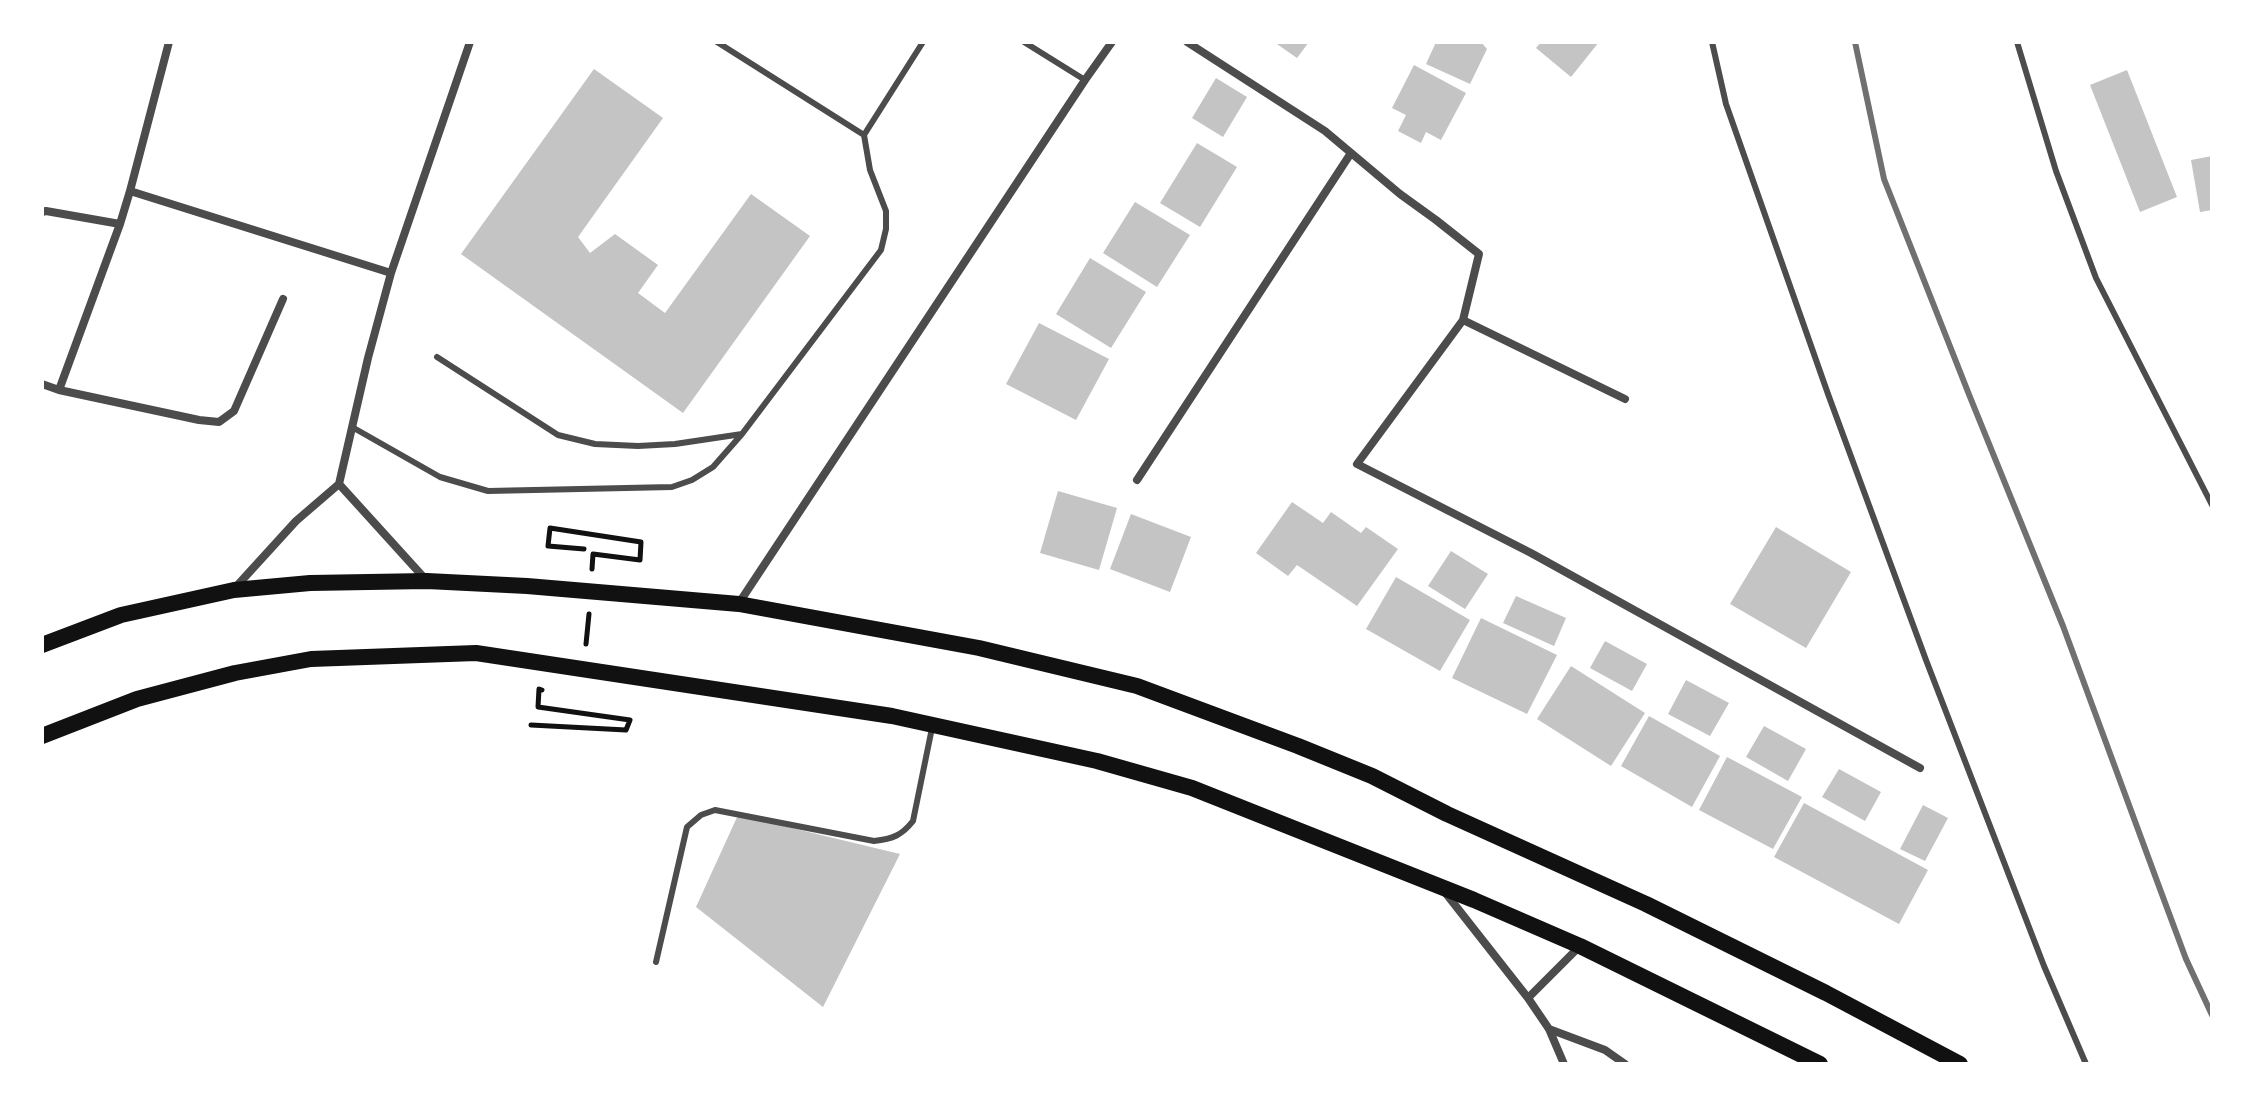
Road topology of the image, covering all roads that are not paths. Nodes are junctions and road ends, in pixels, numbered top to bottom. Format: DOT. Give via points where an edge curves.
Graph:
graph roads {
  1 [pos="158,42"];
  2 [pos="470,42"];
  3 [pos="717,42"];
  4 [pos="923,42"];
  5 [pos="1024,42"];
  6 [pos="1112,42"];
  7 [pos="1187,42"];
  8 [pos="1712,42"];
  9 [pos="2017,42"];
  10 [pos="168,44"];
  11 [pos="1085,80"];
  12 [pos="864,135"];
  13 [pos="1351,153"];
  14 [pos="130,191"];
  15 [pos="42,212"];
  16 [pos="120,224"];
  17 [pos="391,273"];
  18 [pos="283,299"];
  19 [pos="1463,320"];
  20 [pos="437,357"];
  21 [pos="42,384"];
  22 [pos="59,390"];
  23 [pos="1625,399"];
  24 [pos="352,427"];
  25 [pos="742,434"];
  26 [pos="1137,480"];
  27 [pos="339,484"];
  28 [pos="2212,505"];
  29 [pos="427,581"];
  30 [pos="234,590"];
  31 [pos="739,604"];
  32 [pos="42,645"];
  33 [pos="932,725"];
  34 [pos="42,736"];
  35 [pos="1920,768"];
  36 [pos="1441,886"];
  37 [pos="1580,946"];
  38 [pos="656,962"];
  39 [pos="1528,998"];
  40 [pos="1549,1029"];
  41 [pos="1564,1064"];
  42 [pos="1625,1064"];
  43 [pos="1820,1064"];
  44 [pos="1960,1064"];
  45 [pos="2086,1064"];
  1 -- 10 [label="street"];
  2 -- 17 [label="street"];
  3 -- 12 [label="lane"];
  4 -- 12 [label="lane"];
  5 -- 11 [label="lane"];
  6 -- 11 [label="street"];
  7 -- 13 [label="street"];
  8 -- 45 [label="lane" via="1726,104 1833,409"];
  9 -- 28 [label="lane" via="2096,278"];
  10 -- 14 [label="street"];
  11 -- 31 [label="street"];
  12 -- 25 [label="lane" via="886,211 881,250"];
  13 -- 19 [label="street" via="1479,254"];
  13 -- 26 [label="street"];
  14 -- 16 [label="street"];
  14 -- 17 [label="street"];
  15 -- 16 [label="street"];
  16 -- 22 [label="street"];
  17 -- 24 [label="street"];
  18 -- 22 [label="street" via="234,411 219,422"];
  19 -- 23 [label="street"];
  19 -- 35 [label="street" via="1357,464 1531,553"];
  20 -- 25 [label="lane" via="558,435 638,446"];
  21 -- 22 [label="street"];
  24 -- 25 [label="lane" via="440,477 488,491 672,487 713,467"];
  24 -- 27 [label="street"];
  27 -- 29 [label="street"];
  27 -- 30 [label="street" via="296,521"];
  29 -- 30 [label="main road"];
  29 -- 31 [label="main road"];
  30 -- 32 [label="main road" via="121,615"];
  31 -- 44 [label="main road" via="979,648 1137,686 1298,746 1646,904"];
  33 -- 34 [label="main road" via="476,653 311,659 235,673 137,699"];
  33 -- 36 [label="main road" via="1192,788"];
  33 -- 38 [label="lane" via="913,821 892,840 715,810 687,827"];
  36 -- 37 [label="main road"];
  36 -- 39 [label="street"];
  37 -- 39 [label="street"];
  37 -- 43 [label="main road"];
  39 -- 40 [label="street"];
  40 -- 41 [label="street"];
  40 -- 42 [label="street" via="1605,1050"];
}
